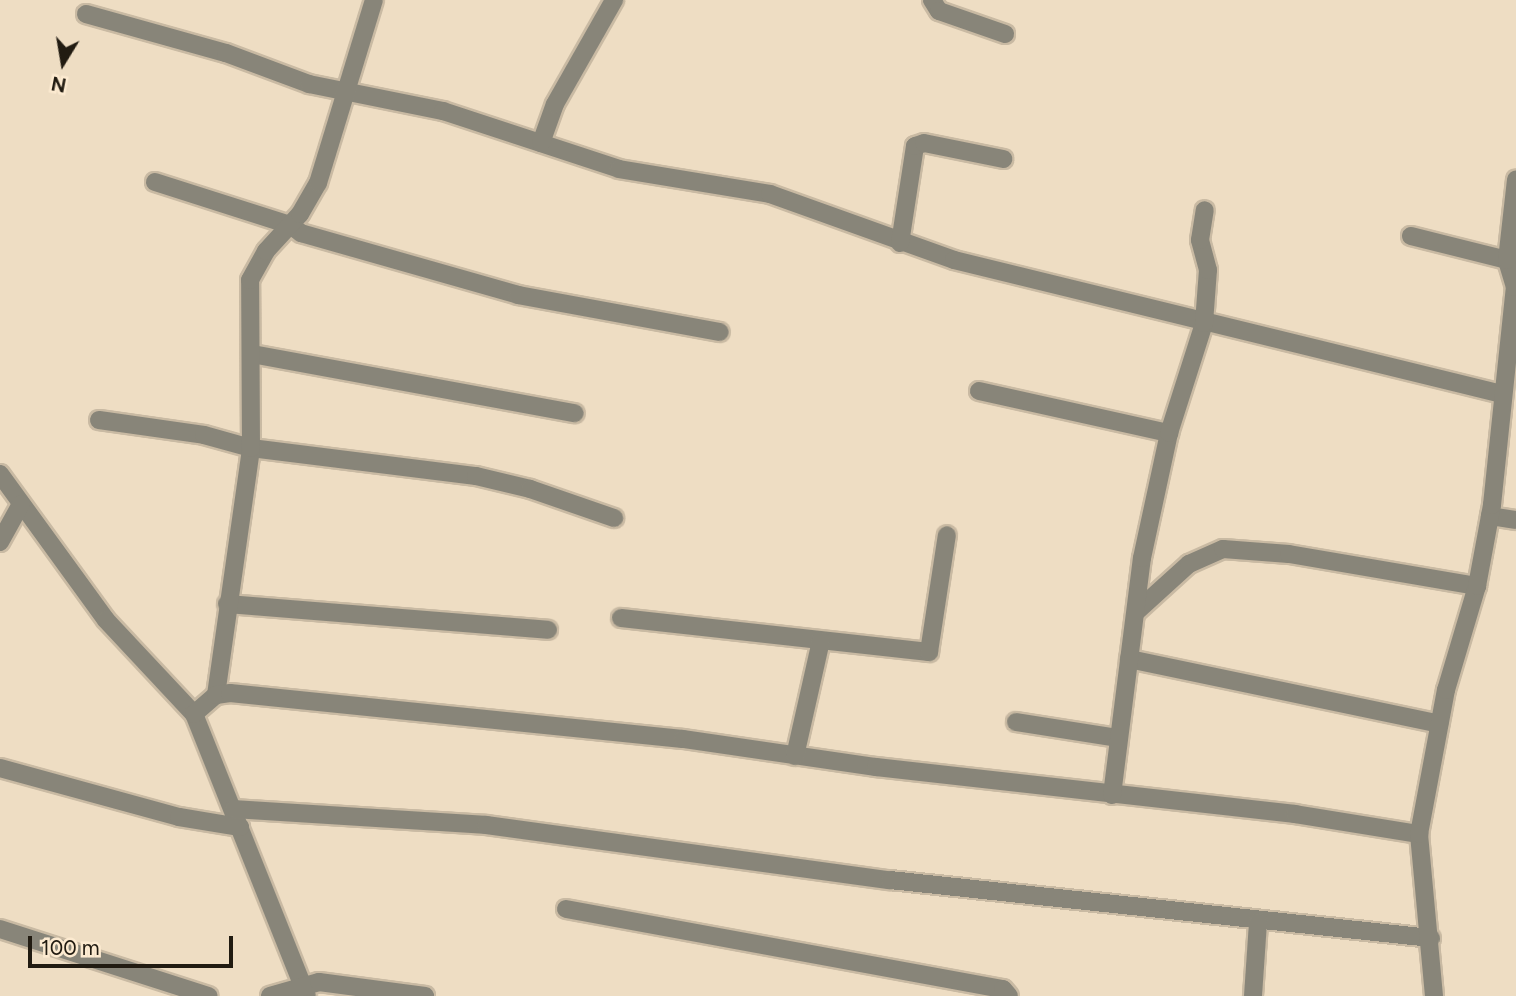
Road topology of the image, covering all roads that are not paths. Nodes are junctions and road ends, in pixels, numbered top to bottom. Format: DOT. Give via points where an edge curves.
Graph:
graph roads {
  1 [pos="374,0"];
  2 [pos="614,0"];
  3 [pos="932,0"];
  4 [pos="86,14"];
  5 [pos="1005,34"];
  6 [pos="343,92"];
  7 [pos="541,143"];
  8 [pos="1003,159"];
  9 [pos="1516,180"];
  10 [pos="155,182"];
  11 [pos="1514,202"];
  12 [pos="1205,210"];
  13 [pos="290,225"];
  14 [pos="1411,236"];
  15 [pos="900,243"];
  16 [pos="1507,260"];
  17 [pos="1204,323"];
  18 [pos="720,332"];
  19 [pos="252,354"];
  20 [pos="979,391"];
  21 [pos="1502,394"];
  22 [pos="575,413"];
  23 [pos="99,420"];
  24 [pos="1169,433"];
  25 [pos="251,448"];
  26 [pos="0,474"];
  27 [pos="21,504"];
  28 [pos="1490,516"];
  29 [pos="614,518"];
  30 [pos="1516,520"];
  31 [pos="947,535"];
  32 [pos="0,542"];
  33 [pos="1477,586"];
  34 [pos="227,604"];
  35 [pos="1136,612"];
  36 [pos="621,618"];
  37 [pos="548,630"];
  38 [pos="821,641"];
  39 [pos="1129,659"];
  40 [pos="216,695"];
  41 [pos="194,714"];
  42 [pos="1016,722"];
  43 [pos="1439,724"];
  44 [pos="1118,738"];
  45 [pos="795,756"];
  46 [pos="0,768"];
  47 [pos="1112,795"];
  48 [pos="234,809"];
  49 [pos="240,827"];
  50 [pos="1419,834"];
  51 [pos="566,909"];
  52 [pos="1258,922"];
  53 [pos="0,929"];
  54 [pos="1431,938"];
  55 [pos="305,991"];
  56 [pos="209,996"];
  57 [pos="270,996"];
  58 [pos="425,996"];
  59 [pos="1009,996"];
  60 [pos="1253,996"];
  61 [pos="1434,996"];
  1 -- 6 [label="street"];
  2 -- 7 [label="street" via="555,104"];
  3 -- 5 [label="street" via="939,11"];
  4 -- 6 [label="street"];
  6 -- 7 [label="street" via="443,111"];
  6 -- 13 [label="street" via="318,183"];
  7 -- 15 [label="street" via="619,169 770,194"];
  8 -- 15 [label="street" via="915,146"];
  9 -- 11 [label="street"];
  10 -- 13 [label="street"];
  11 -- 16 [label="street"];
  12 -- 17 [label="street" via="1200,240 1208,270"];
  13 -- 18 [label="street" via="301,233 518,295"];
  13 -- 19 [label="street" via="266,251 250,280"];
  14 -- 16 [label="street"];
  15 -- 17 [label="street"];
  16 -- 21 [label="street" via="1515,287"];
  17 -- 21 [label="street"];
  17 -- 24 [label="street"];
  19 -- 22 [label="street"];
  19 -- 25 [label="street"];
  20 -- 24 [label="street"];
  21 -- 28 [label="street"];
  23 -- 25 [label="street" via="204,435"];
  24 -- 35 [label="street" via="1142,558"];
  25 -- 29 [label="street" via="476,476"];
  25 -- 34 [label="street"];
  26 -- 27 [label="street"];
  27 -- 32 [label="street"];
  27 -- 41 [label="street" via="106,620"];
  28 -- 30 [label="street"];
  28 -- 33 [label="street"];
  31 -- 38 [label="street" via="929,652"];
  33 -- 35 [label="street" via="1276,552 1223,549 1189,564"];
  33 -- 43 [label="street"];
  34 -- 37 [label="street"];
  34 -- 40 [label="street"];
  35 -- 39 [label="street"];
  36 -- 38 [label="street"];
  38 -- 45 [label="street"];
  39 -- 43 [label="street"];
  39 -- 44 [label="street"];
  40 -- 41 [label="street"];
  40 -- 45 [label="street" via="630,733"];
  41 -- 48 [label="street"];
  42 -- 44 [label="street"];
  43 -- 50 [label="street"];
  44 -- 47 [label="street"];
  45 -- 47 [label="street"];
  46 -- 49 [label="street" via="179,817"];
  47 -- 50 [label="street" via="1295,814"];
  48 -- 49 [label="street"];
  48 -- 52 [label="street" via="486,825 890,880"];
  49 -- 55 [label="street"];
  50 -- 54 [label="street"];
  51 -- 59 [label="street" via="1003,989"];
  52 -- 54 [label="street"];
  52 -- 60 [label="street"];
  53 -- 56 [label="street"];
  54 -- 61 [label="street"];
  55 -- 57 [label="street"];
  55 -- 58 [label="street" via="319,982"];
}
